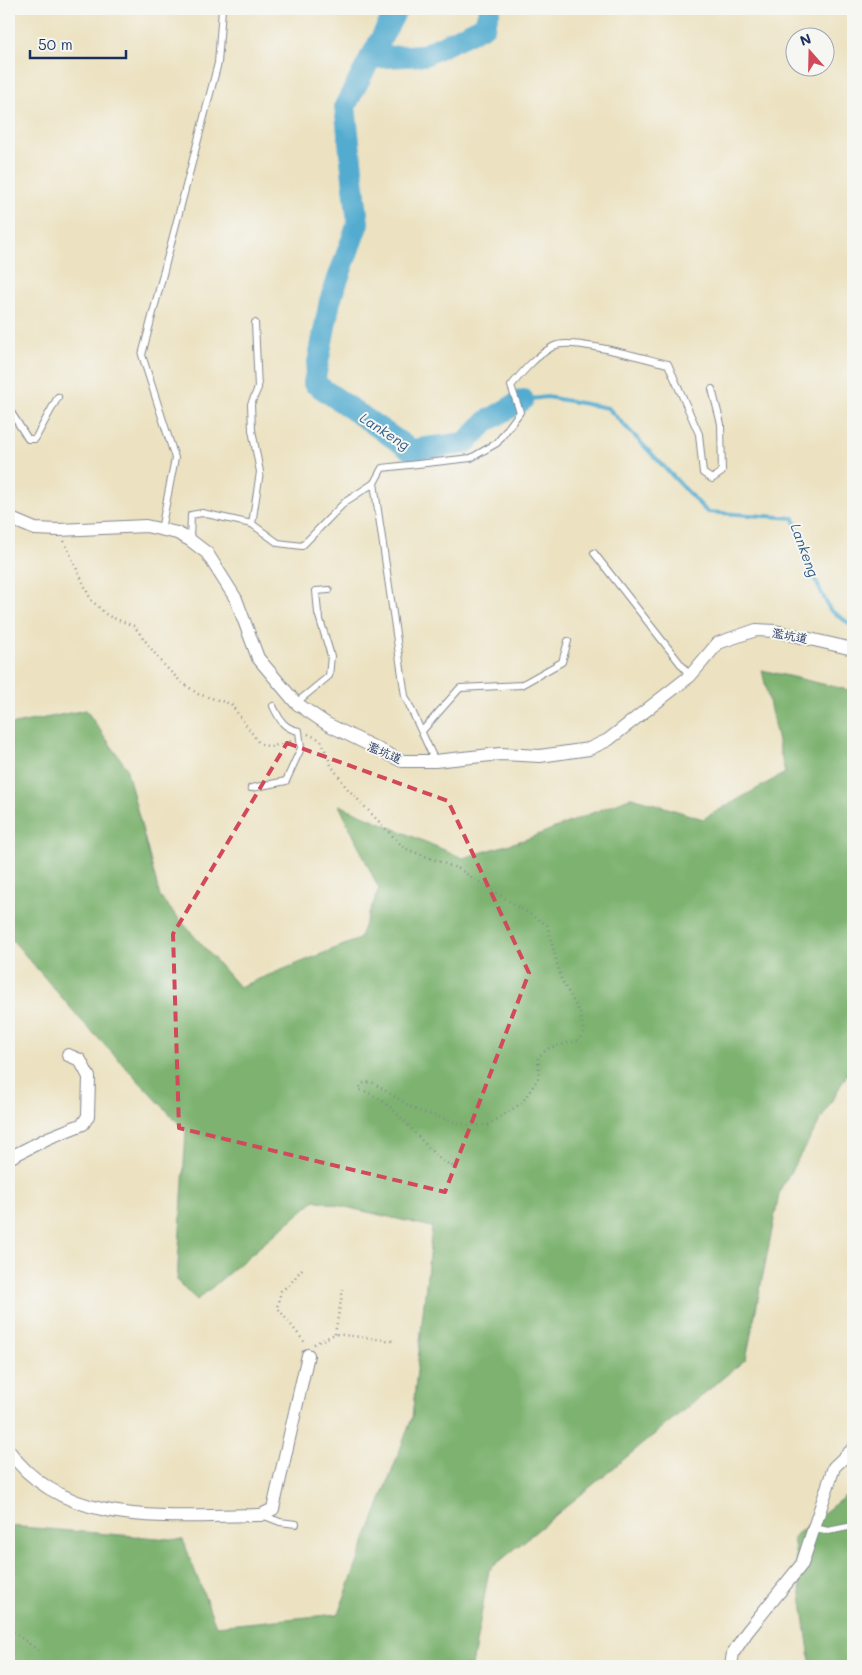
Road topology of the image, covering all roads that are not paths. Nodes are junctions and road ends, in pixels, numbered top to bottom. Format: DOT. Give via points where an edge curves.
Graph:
graph roads {
  1 [pos="222,9"];
  2 [pos="255,322"];
  3 [pos="712,389"];
  4 [pos="58,397"];
  5 [pos="9,409"];
  6 [pos="374,483"];
  7 [pos="9,518"];
  8 [pos="252,524"];
  9 [pos="161,530"];
  10 [pos="190,540"];
  11 [pos="594,553"];
  12 [pos="329,590"];
  13 [pos="568,641"];
  14 [pos="853,649"];
  15 [pos="690,676"];
  16 [pos="296,703"];
  17 [pos="273,706"];
  18 [pos="422,731"];
  19 [pos="435,761"];
  20 [pos="251,788"];
  21 [pos="68,1055"];
  22 [pos="9,1158"];
  23 [pos="308,1355"];
  24 [pos="853,1449"];
  25 [pos="9,1452"];
  26 [pos="261,1515"];
  27 [pos="296,1524"];
  28 [pos="853,1526"];
  29 [pos="815,1528"];
  30 [pos="731,1666"];
  1 -- 9 [label="lane" via="218,63 142,355 175,458"];
  2 -- 8 [label="lane" via="258,388 251,404 260,472"];
  3 -- 6 [label="lane" via="721,424 722,472 712,479 703,473 699,434 668,364 595,346 556,345 528,364 512,386 520,412 497,443 471,458 382,468"];
  4 -- 5 [label="lane" via="35,439 28,439"];
  6 -- 8 [label="lane" via="345,502 302,546 278,543"];
  6 -- 18 [label="lane" via="405,696"];
  7 -- 9 [label="street, 濫坑道" via="35,529 146,526"];
  8 -- 10 [label="lane" via="202,513 191,515"];
  9 -- 10 [label="street, 濫坑道"];
  10 -- 16 [label="street, 濫坑道" via="207,554 236,599 258,658"];
  11 -- 15 [label="lane"];
  12 -- 16 [label="lane" via="316,591 318,613 331,656 329,676"];
  13 -- 18 [label="lane" via="562,662 521,685 460,688"];
  14 -- 15 [label="street, 濫坑道" via="783,632 756,630 718,644"];
  15 -- 19 [label="street, 濫坑道" via="608,740 589,749 540,756 500,754"];
  16 -- 19 [label="street, 濫坑道" via="327,724 402,761"];
  17 -- 20 [label="lane" via="281,723 288,729 299,731 301,748 286,780"];
  18 -- 19 [label="lane"];
  21 -- 22 [label="street" via="80,1060 90,1077 88,1116 84,1124"];
  23 -- 26 [label="street" via="273,1509"];
  24 -- 29 [label="street" via="834,1467"];
  25 -- 26 [label="street" via="40,1484 79,1505 133,1514"];
  26 -- 27 [label="lane"];
  28 -- 29 [label="lane" via="828,1531"];
  29 -- 30 [label="street" via="802,1564 747,1632 733,1653"];
}
